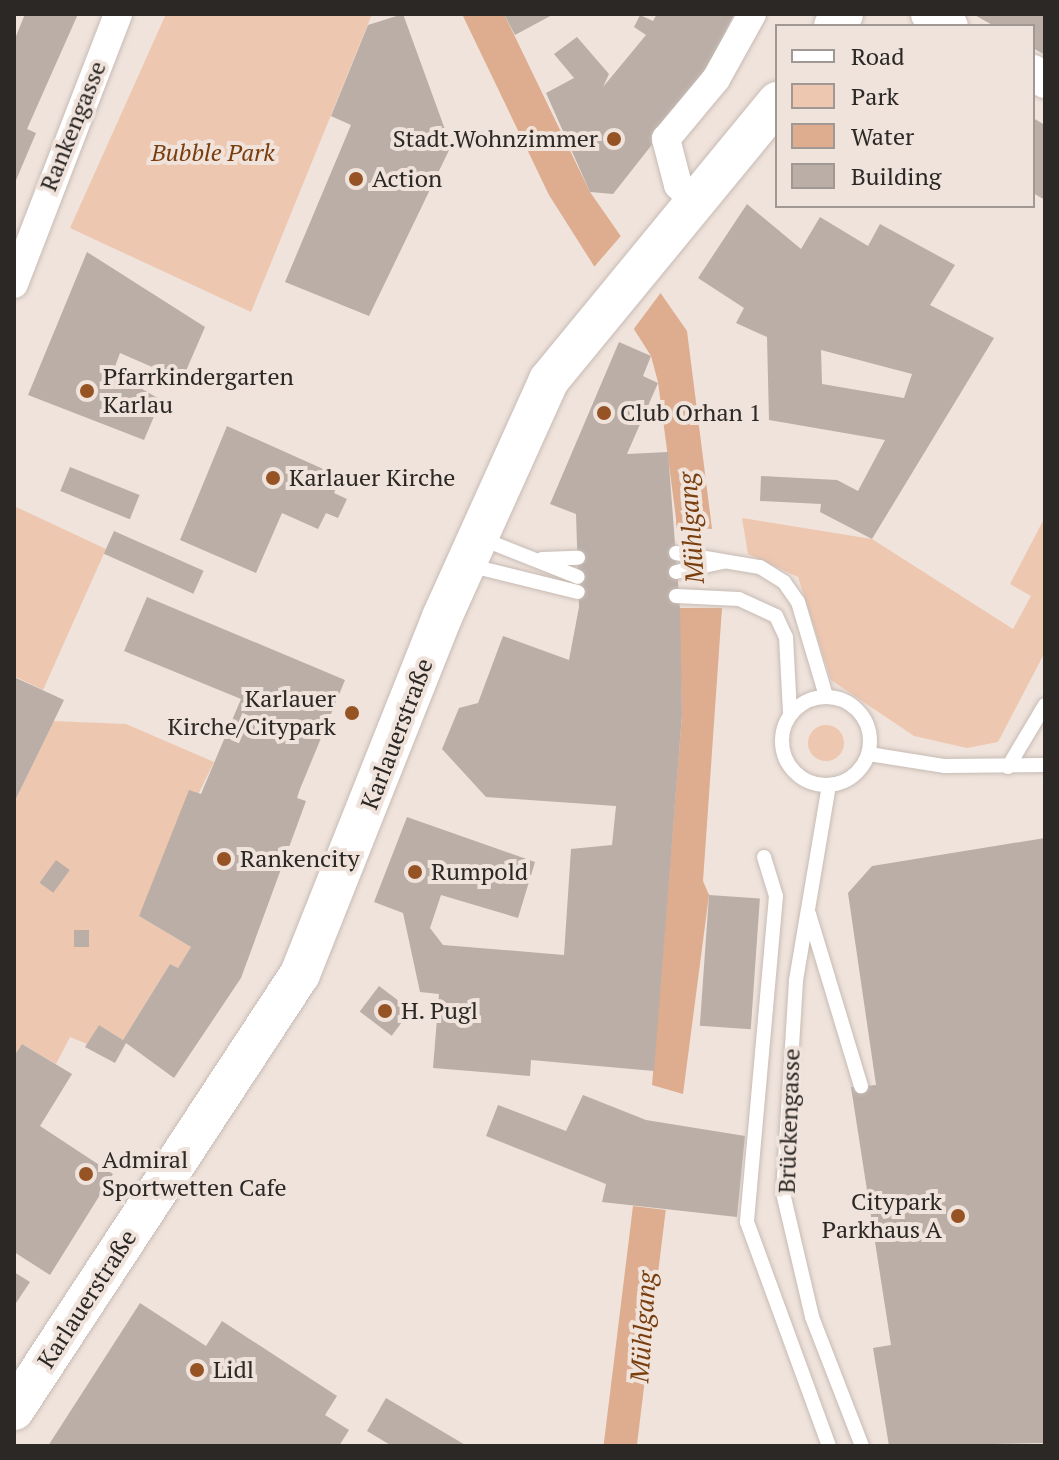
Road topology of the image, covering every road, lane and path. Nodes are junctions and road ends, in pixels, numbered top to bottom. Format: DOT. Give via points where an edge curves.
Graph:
graph roads {
  1 [pos="118,14"];
  2 [pos="752,14"];
  3 [pos="929,14"];
  4 [pos="946,24"];
  5 [pos="775,104"];
  6 [pos="693,201"];
  7 [pos="14,284"];
  8 [pos="470,550"];
  9 [pos="676,553"];
  10 [pos="578,558"];
  11 [pos="542,559"];
  12 [pos="727,560"];
  13 [pos="676,572"];
  14 [pos="676,596"];
  15 [pos="826,696"];
  16 [pos="1045,705"];
  17 [pos="790,714"];
  18 [pos="869,754"];
  19 [pos="1045,765"];
  20 [pos="1008,767"];
  21 [pos="829,785"];
  22 [pos="764,857"];
  23 [pos="808,910"];
  24 [pos="861,1086"];
  25 [pos="14,1410"];
  26 [pos="829,1446"];
  27 [pos="862,1446"];
  1 -- 7 [label="street, Rankengasse"];
  2 -- 6 [label="street" via="716,79 666,139 678,185"];
  3 -- 4 [label="street"];
  5 -- 6 [label="main road, Karlauerstraße"];
  6 -- 8 [label="main road, Karlauerstraße" via="549,380"];
  8 -- 11 [label="lane"];
  8 -- 11 [label="lane" via="578,585"];
  8 -- 25 [label="main road, Karlauerstraße" via="331,910 290,993"];
  9 -- 12 [label="lane"];
  10 -- 11 [label="lane"];
  12 -- 13 [label="lane"];
  12 -- 15 [label="lane" via="760,567 784,582 798,602"];
  14 -- 17 [label="lane" via="727,597 776,616 786,637"];
  15 -- 17 [label="lane"];
  15 -- 18 [label="lane" via="862,715"];
  16 -- 20 [label="lane"];
  17 -- 21 [label="lane" via="785,758 802,779"];
  18 -- 20 [label="lane"];
  18 -- 21 [label="lane" via="854,777"];
  19 -- 20 [label="lane"];
  21 -- 23 [label="lane, Brückengasse"];
  22 -- 26 [label="lane, Brückengasse" via="776,896 747,1222"];
  23 -- 24 [label="lane"];
  23 -- 27 [label="lane, Brückengasse" via="796,981 783,1193 812,1317"];
}
